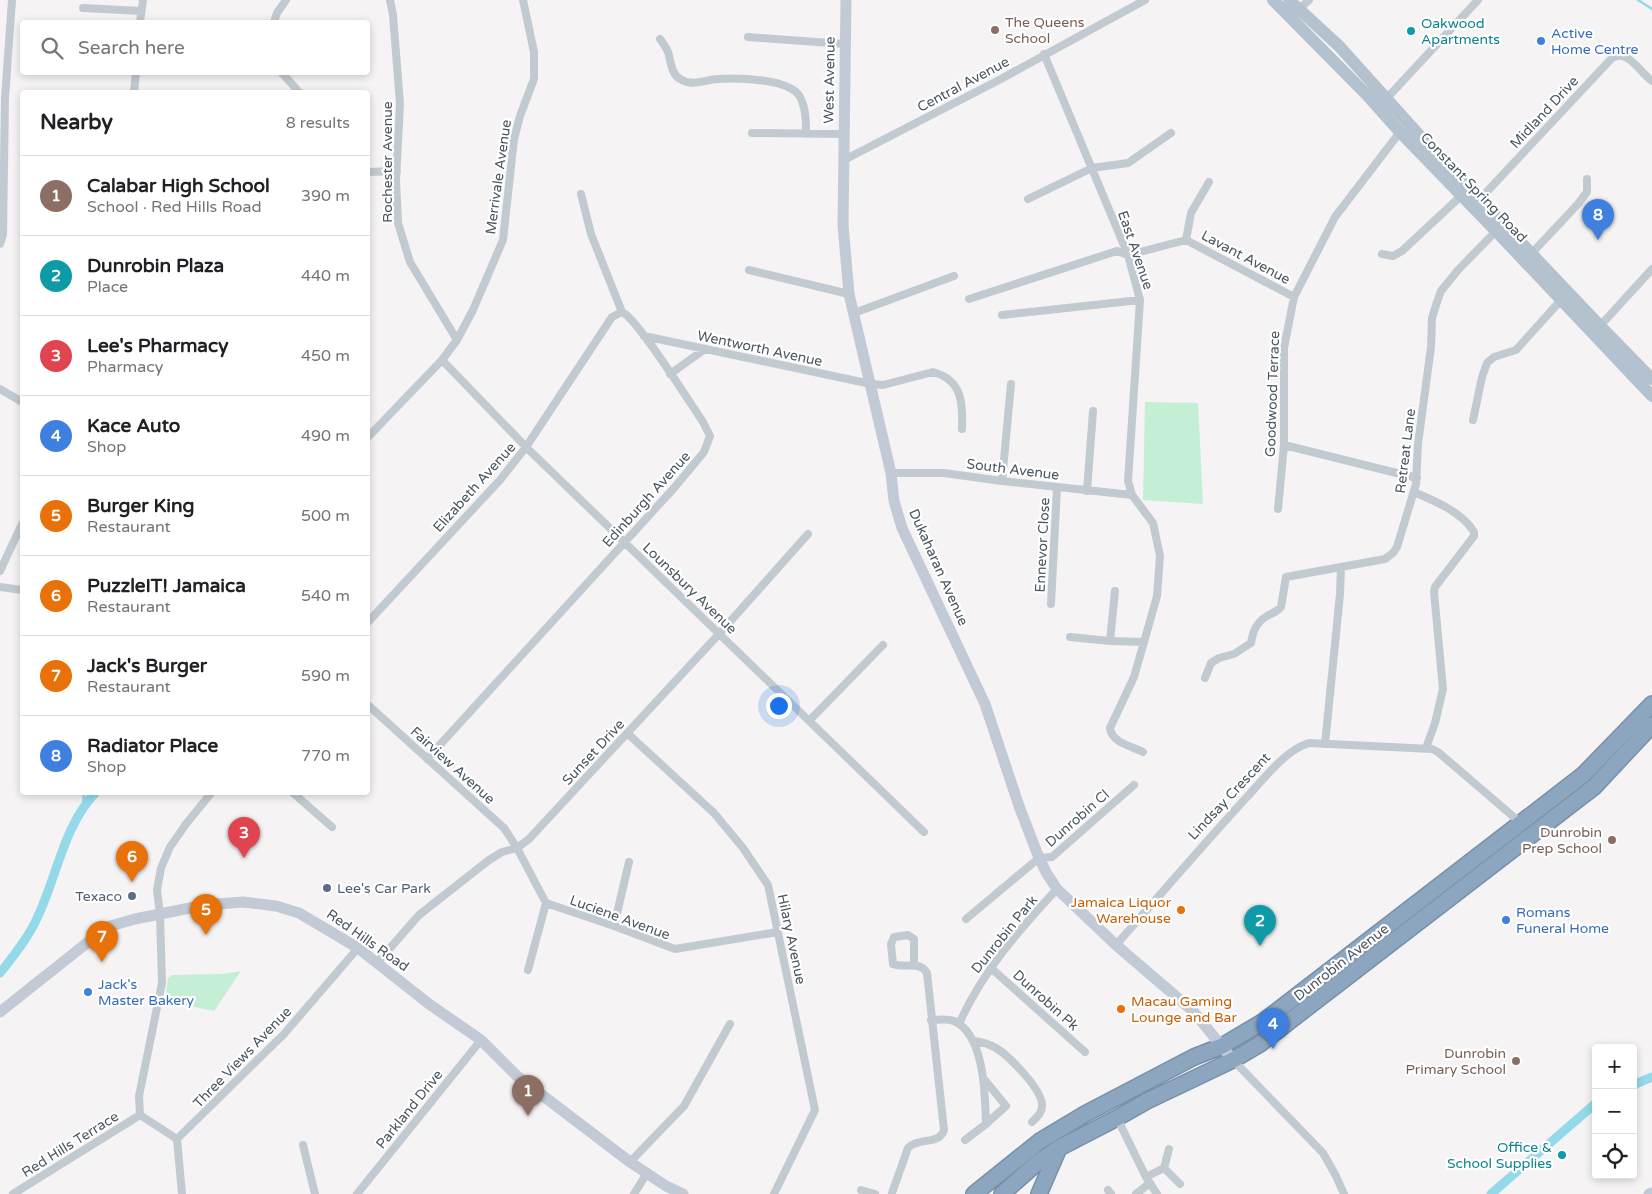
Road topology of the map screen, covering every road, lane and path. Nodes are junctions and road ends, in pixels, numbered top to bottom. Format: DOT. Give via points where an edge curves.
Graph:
graph roads {
  1 [pos="12,0"];
  2 [pos="143,0"];
  3 [pos="286,0"];
  4 [pos="390,0"];
  5 [pos="523,0"];
  6 [pos="846,0"];
  7 [pos="1145,0"];
  8 [pos="1273,0"];
  9 [pos="1289,0"];
  10 [pos="1309,0"];
  11 [pos="1478,0"];
  12 [pos="83,8"];
  13 [pos="1299,9"];
  14 [pos="141,11"];
  15 [pos="140,20"];
  16 [pos="275,20"];
  17 [pos="748,37"];
  18 [pos="660,38"];
  19 [pos="844,44"];
  20 [pos="1044,54"];
  21 [pos="136,75"];
  22 [pos="284,75"];
  23 [pos="1652,81"];
  24 [pos="134,90"];
  25 [pos="297,90"];
  26 [pos="2,96"];
  27 [pos="1387,98"];
  28 [pos="1400,132"];
  29 [pos="752,133"];
  30 [pos="1171,133"];
  31 [pos="806,134"];
  32 [pos="844,134"];
  33 [pos="844,160"];
  34 [pos="1092,168"];
  35 [pos="397,171"];
  36 [pos="370,172"];
  37 [pos="1587,179"];
  38 [pos="1209,182"];
  39 [pos="581,194"];
  40 [pos="1462,194"];
  41 [pos="1028,199"];
  42 [pos="1480,199"];
  43 [pos="1496,231"];
  44 [pos="1186,240"];
  45 [pos="0,244"];
  46 [pos="1382,254"];
  47 [pos="1531,254"];
  48 [pos="1128,255"];
  49 [pos="1652,269"];
  50 [pos="749,270"];
  51 [pos="954,276"];
  52 [pos="849,294"];
  53 [pos="1294,297"];
  54 [pos="969,299"];
  55 [pos="1140,300"];
  56 [pos="1561,300"];
  57 [pos="622,312"];
  58 [pos="854,313"];
  59 [pos="1002,315"];
  60 [pos="1600,326"];
  61 [pos="644,336"];
  62 [pos="457,340"];
  63 [pos="705,349"];
  64 [pos="442,360"];
  65 [pos="670,374"];
  66 [pos="1652,379"];
  67 [pos="871,384"];
  68 [pos="1011,384"];
  69 [pos="0,389"];
  70 [pos="1652,396"];
  71 [pos="20,401"];
  72 [pos="1094,411"];
  73 [pos="1473,420"];
  74 [pos="962,429"];
  75 [pos="370,435"];
  76 [pos="1284,444"];
  77 [pos="526,447"];
  78 [pos="891,473"];
  79 [pos="1417,478"];
  80 [pos="1002,481"];
  81 [pos="1058,488"];
  82 [pos="1087,491"];
  83 [pos="1414,492"];
  84 [pos="1132,495"];
  85 [pos="1278,508"];
  86 [pos="20,528"];
  87 [pos="808,534"];
  88 [pos="625,542"];
  89 [pos="1341,567"];
  90 [pos="0,571"];
  91 [pos="0,587"];
  92 [pos="20,590"];
  93 [pos="1115,591"];
  94 [pos="1050,604"];
  95 [pos="370,620"];
  96 [pos="719,634"];
  97 [pos="1070,637"];
  98 [pos="1110,641"];
  99 [pos="1144,642"];
  100 [pos="883,645"];
  101 [pos="1205,678"];
  102 [pos="1652,704"];
  103 [pos="370,707"];
  104 [pos="810,721"];
  105 [pos="1652,725"];
  106 [pos="627,733"];
  107 [pos="1325,744"];
  108 [pos="1426,748"];
  109 [pos="1143,752"];
  110 [pos="427,759"];
  111 [pos="1134,785"];
  112 [pos="210,795"];
  113 [pos="295,795"];
  114 [pos="332,827"];
  115 [pos="1526,830"];
  116 [pos="924,832"];
  117 [pos="517,848"];
  118 [pos="1039,858"];
  119 [pos="629,862"];
  120 [pos="1057,889"];
  121 [pos="546,903"];
  122 [pos="160,914"];
  123 [pos="966,919"];
  124 [pos="614,926"];
  125 [pos="778,932"];
  126 [pos="1116,945"];
  127 [pos="358,948"];
  128 [pos="377,963"];
  129 [pos="914,965"];
  130 [pos="991,968"];
  131 [pos="528,970"];
  132 [pos="0,1012"];
  133 [pos="932,1020"];
  134 [pos="730,1024"];
  135 [pos="959,1024"];
  136 [pos="481,1040"];
  137 [pos="974,1041"];
  138 [pos="1222,1046"];
  139 [pos="1085,1052"];
  140 [pos="1233,1060"];
  141 [pos="984,1078"];
  142 [pos="140,1116"];
  143 [pos="1117,1118"];
  144 [pos="1032,1122"];
  145 [pos="986,1124"];
  146 [pos="177,1139"];
  147 [pos="965,1140"];
  148 [pos="303,1146"];
  149 [pos="1059,1148"];
  150 [pos="1169,1149"];
  151 [pos="630,1162"];
  152 [pos="1164,1168"];
  153 [pos="647,1173"];
  154 [pos="1148,1180"];
  155 [pos="1180,1184"];
  156 [pos="861,1190"];
  157 [pos="1652,1192"];
  158 [pos="13,1194"];
  159 [pos="182,1194"];
  160 [pos="316,1194"];
  161 [pos="357,1194"];
  162 [pos="634,1194"];
  163 [pos="683,1194"];
  164 [pos="774,1194"];
  165 [pos="874,1194"];
  166 [pos="891,1194"];
  167 [pos="974,1194"];
  168 [pos="1002,1194"];
  169 [pos="1039,1194"];
  170 [pos="1136,1194"];
  171 [pos="1157,1194"];
  172 [pos="1344,1194"];
  173 [pos="1648,1194"];
  1 -- 26 [label="street"];
  2 -- 14 [label="street"];
  3 -- 16 [label="street"];
  4 -- 35 [label="street, Rochester Avenue" via="400,104"];
  5 -- 62 [label="street, Merrivale Avenue" via="534,52 534,79 514,139 503,240"];
  6 -- 19 [label="street, West Avenue"];
  7 -- 20 [label="street, Central Avenue"];
  8 -- 28 [label="main road, Constant Spring Road"];
  9 -- 13 [label="main road, Constant Spring Road"];
  10 -- 13 [label="street"];
  11 -- 27 [label="street"];
  12 -- 14 [label="street"];
  13 -- 27 [label="main road, Constant Spring Road"];
  14 -- 15 [label="street"];
  17 -- 19 [label="street"];
  18 -- 31 [label="street" via="675,75 686,82 754,80 790,87 801,98"];
  19 -- 32 [label="street, West Avenue"];
  20 -- 33 [label="street, Central Avenue"];
  20 -- 34 [label="street, East Avenue"];
  21 -- 24 [label="street"];
  22 -- 25 [label="street"];
  23 -- 42 [label="street, Midland Drive" via="1626,57 1612,58"];
  26 -- 45 [label="street" via="3,234"];
  27 -- 42 [label="main road, Constant Spring Road"];
  28 -- 40 [label="main road, Constant Spring Road"];
  28 -- 53 [label="street, Goodwood Terrace" via="1335,217"];
  29 -- 31 [label="street"];
  30 -- 34 [label="street" via="1128,163"];
  31 -- 32 [label="street"];
  32 -- 33 [label="street, West Avenue"];
  33 -- 52 [label="street, Dukaharan Avenue" via="843,225"];
  34 -- 41 [label="street"];
  34 -- 48 [label="street, East Avenue"];
  35 -- 36 [label="street"];
  35 -- 62 [label="street, Rochester Avenue" via="398,223 410,262"];
  37 -- 47 [label="street" via="1587,192"];
  38 -- 44 [label="street" via="1191,213"];
  39 -- 57 [label="street, Edinburgh Avenue" via="591,234"];
  40 -- 43 [label="main road, Constant Spring Road"];
  40 -- 46 [label="street" via="1402,251 1393,256"];
  42 -- 47 [label="main road, Constant Spring Road"];
  43 -- 56 [label="main road, Constant Spring Road"];
  43 -- 79 [label="street, Retreat Lane" via="1458,270 1436,304 1418,444"];
  44 -- 48 [label="street, Lavant Avenue"];
  44 -- 53 [label="street, Lavant Avenue"];
  47 -- 60 [label="main road, Constant Spring Road"];
  48 -- 54 [label="street, Lavant Avenue" via="1117,251"];
  48 -- 55 [label="street, East Avenue"];
  49 -- 60 [label="street"];
  50 -- 52 [label="street"];
  51 -- 58 [label="street"];
  52 -- 58 [label="street, Dukaharan Avenue"];
  53 -- 76 [label="street, Goodwood Terrace" via="1284,348"];
  55 -- 59 [label="street"];
  55 -- 84 [label="street, East Avenue" via="1128,481"];
  56 -- 70 [label="main road, Constant Spring Road"];
  56 -- 73 [label="street" via="1516,350 1494,357 1487,363"];
  57 -- 61 [label="street, Edinburgh Avenue"];
  57 -- 77 [label="street, Elizabeth Avenue" via="612,317"];
  58 -- 67 [label="street, Dukaharan Avenue"];
  60 -- 66 [label="main road, Constant Spring Road"];
  61 -- 63 [label="street, Wentworth Avenue"];
  61 -- 65 [label="street, Edinburgh Avenue"];
  62 -- 64 [label="street, Merrivale Avenue"];
  63 -- 65 [label="street"];
  63 -- 67 [label="street, Wentworth Avenue"];
  64 -- 75 [label="street, Merrivale Avenue"];
  64 -- 77 [label="street, Lounsbury Avenue"];
  65 -- 88 [label="street, Edinburgh Avenue" via="710,436 704,452"];
  67 -- 74 [label="street, Wentworth Avenue" via="884,385 934,372 940,374 955,386 960,395"];
  67 -- 78 [label="street, Dukaharan Avenue"];
  68 -- 80 [label="street"];
  69 -- 71 [label="street"];
  72 -- 82 [label="street"];
  76 -- 79 [label="street"];
  76 -- 85 [label="street, Goodwood Terrace"];
  77 -- 88 [label="street, Lounsbury Avenue"];
  77 -- 95 [label="street, Elizabeth Avenue" via="500,480"];
  78 -- 80 [label="street, South Avenue" via="944,473"];
  78 -- 118 [label="street, Dukaharan Avenue" via="894,501 902,528 985,704"];
  79 -- 83 [label="street, Retreat Lane"];
  80 -- 81 [label="street, South Avenue"];
  81 -- 82 [label="street, South Avenue"];
  81 -- 94 [label="street, Ennevor Close"];
  82 -- 84 [label="street, South Avenue"];
  83 -- 89 [label="street, Retreat Lane" via="1393,553 1385,559"];
  83 -- 108 [label="street" via="1456,514 1474,532 1435,587 1443,689"];
  84 -- 99 [label="street" via="1153,523 1160,556 1157,596"];
  86 -- 90 [label="street"];
  87 -- 96 [label="street, Sunset Drive"];
  88 -- 96 [label="street, Lounsbury Avenue"];
  88 -- 110 [label="street, Edinburgh Avenue"];
  89 -- 101 [label="street" via="1286,577 1278,611 1254,628 1251,644 1211,663"];
  89 -- 107 [label="street"];
  91 -- 92 [label="street"];
  93 -- 98 [label="street"];
  96 -- 104 [label="street, Lounsbury Avenue"];
  96 -- 106 [label="street, Sunset Drive"];
  97 -- 98 [label="street"];
  98 -- 99 [label="street"];
  99 -- 109 [label="street" via="1134,677 1110,728 1115,739"];
  100 -- 104 [label="street"];
  102 -- 115 [label="highway, Dunrobin Avenue"];
  103 -- 110 [label="street, Fairview Avenue"];
  104 -- 116 [label="street, Lounsbury Avenue"];
  105 -- 115 [label="highway, Dunrobin Avenue" via="1594,787"];
  106 -- 117 [label="street, Sunset Drive"];
  106 -- 125 [label="street, Hilary Avenue" via="714,813 743,848 768,885"];
  107 -- 108 [label="street, Lindsay Crescent"];
  107 -- 126 [label="street, Lindsay Crescent" via="1309,743 1292,751 1215,832"];
  108 -- 115 [label="street, Lindsay Crescent" via="1438,752"];
  110 -- 117 [label="street, Fairview Avenue" via="504,828"];
  111 -- 118 [label="street, Dunrobin Cl" via="1052,857"];
  112 -- 122 [label="street" via="170,847 161,868 157,890"];
  113 -- 114 [label="street"];
  115 -- 138 [label="highway, Dunrobin Avenue" via="1264,1021"];
  115 -- 140 [label="highway, Dunrobin Avenue" via="1297,1016"];
  117 -- 121 [label="street"];
  117 -- 128 [label="street, Sunset Drive" via="489,860 419,915"];
  118 -- 120 [label="street, Dukaharan Avenue"];
  118 -- 123 [label="street, Dunrobin Cl"];
  119 -- 124 [label="street"];
  120 -- 126 [label="street, Dukaharan Avenue"];
  120 -- 130 [label="street, Dunrobin Park"];
  121 -- 124 [label="street, Luciene Avenue"];
  121 -- 131 [label="street"];
  122 -- 127 [label="street, Red Hills Road" via="243,902 276,906 299,913"];
  122 -- 132 [label="street, Red Hills Road" via="107,927"];
  122 -- 142 [label="street, Red Hills Terrace" via="162,983 138,1096"];
  124 -- 125 [label="street, Luciene Avenue" via="675,949"];
  125 -- 164 [label="street, Hilary Avenue" via="815,1110"];
  126 -- 138 [label="street" via="1193,1011"];
  127 -- 128 [label="street, Red Hills Road"];
  127 -- 146 [label="street, Three Views Avenue" via="284,1034"];
  128 -- 136 [label="street, Red Hills Road"];
  129 -- 129 [label="street" via="914,939 908,935 894,937 891,944 893,964"];
  129 -- 133 [label="street" via="921,966 927,973"];
  130 -- 135 [label="street, Dunrobin Park"];
  130 -- 139 [label="street, Dunrobin Pk"];
  133 -- 135 [label="street" via="953,1020"];
  133 -- 166 [label="street" via="944,1133 939,1138 911,1145"];
  134 -- 151 [label="street" via="684,1106"];
  135 -- 137 [label="street"];
  136 -- 151 [label="street, Red Hills Road" via="517,1076"];
  136 -- 161 [label="street, Parkland Drive"];
  137 -- 141 [label="street"];
  137 -- 144 [label="street" via="997,1049 1036,1089 1042,1104 1039,1116"];
  138 -- 140 [label="street"];
  138 -- 167 [label="highway, Dunrobin Avenue" via="1085,1114 1040,1141"];
  140 -- 143 [label="highway, Dunrobin Avenue"];
  140 -- 172 [label="street" via="1323,1153"];
  141 -- 145 [label="street"];
  141 -- 145 [label="street" via="1006,1106"];
  142 -- 146 [label="street, Red Hills Terrace"];
  142 -- 158 [label="street, Red Hills Terrace"];
  143 -- 149 [label="highway, Dunrobin Avenue"];
  143 -- 154 [label="street"];
  145 -- 147 [label="street"];
  146 -- 159 [label="street"];
  148 -- 160 [label="street"];
  149 -- 168 [label="highway, Dunrobin Avenue"];
  149 -- 169 [label="highway"];
  150 -- 152 [label="street"];
  151 -- 153 [label="street, Red Hills Road"];
  152 -- 154 [label="street"];
  152 -- 155 [label="street"];
  153 -- 162 [label="street"];
  153 -- 163 [label="street, Red Hills Road"];
  154 -- 170 [label="street"];
  154 -- 171 [label="street"];
  156 -- 165 [label="street"];
  157 -- 173 [label="street"];
}
